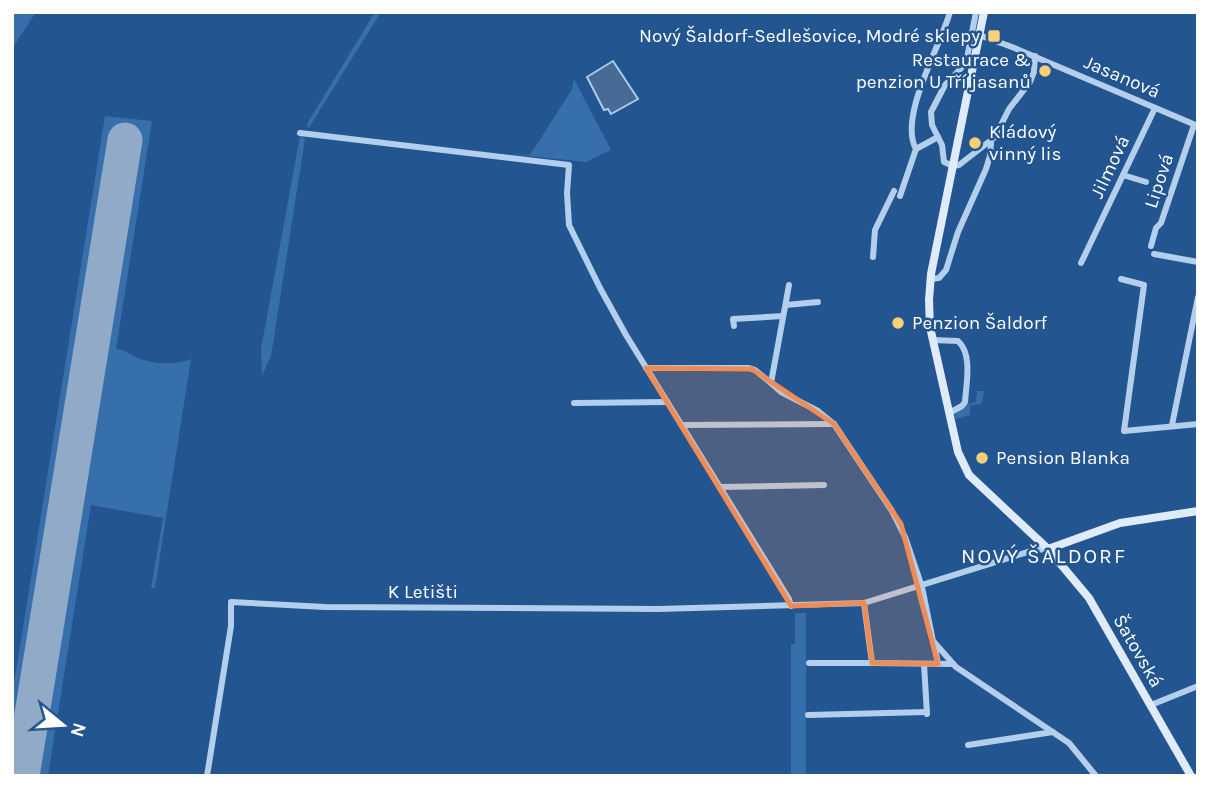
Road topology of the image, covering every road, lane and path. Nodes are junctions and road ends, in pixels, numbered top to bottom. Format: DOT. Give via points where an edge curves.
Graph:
graph roads {
  1 [pos="950,12"];
  2 [pos="976,12"];
  3 [pos="984,12"];
  4 [pos="979,35"];
  5 [pos="1035,56"];
  6 [pos="969,65"];
  7 [pos="1155,108"];
  8 [pos="1196,126"];
  9 [pos="300,133"];
  10 [pos="938,137"];
  11 [pos="991,142"];
  12 [pos="916,149"];
  13 [pos="953,166"];
  14 [pos="1123,175"];
  15 [pos="1146,182"];
  16 [pos="894,191"];
  17 [pos="900,196"];
  18 [pos="1151,246"];
  19 [pos="1154,254"];
  20 [pos="873,257"];
  21 [pos="1198,262"];
  22 [pos="1081,263"];
  23 [pos="930,279"];
  24 [pos="1121,279"];
  25 [pos="789,285"];
  26 [pos="1198,297"];
  27 [pos="818,302"];
  28 [pos="786,305"];
  29 [pos="783,316"];
  30 [pos="734,326"];
  31 [pos="933,340"];
  32 [pos="646,368"];
  33 [pos="771,383"];
  34 [pos="667,402"];
  35 [pos="574,403"];
  36 [pos="949,413"];
  37 [pos="834,424"];
  38 [pos="1198,424"];
  39 [pos="682,425"];
  40 [pos="1172,425"];
  41 [pos="824,485"];
  42 [pos="720,487"];
  43 [pos="1198,511"];
  44 [pos="1048,549"];
  45 [pos="922,587"];
  46 [pos="864,603"];
  47 [pos="791,606"];
  48 [pos="933,641"];
  49 [pos="809,663"];
  50 [pos="873,663"];
  51 [pos="924,664"];
  52 [pos="938,664"];
  53 [pos="953,664"];
  54 [pos="1198,686"];
  55 [pos="1151,705"];
  56 [pos="808,715"];
  57 [pos="1053,732"];
  58 [pos="968,746"];
  59 [pos="207,776"];
  60 [pos="1096,776"];
  61 [pos="1191,776"];
  1 -- 12 [label="street" via="925,73 911,124"];
  2 -- 6 [label="street"];
  3 -- 4 [label="main road, Šatovská"];
  4 -- 5 [label="street, Jasanová"];
  4 -- 6 [label="main road, Šatovská"];
  5 -- 7 [label="street, Jasanová"];
  5 -- 11 [label="street" via="1030,82"];
  6 -- 10 [label="street" via="946,85 932,112"];
  6 -- 13 [label="main road, Šatovská"];
  7 -- 8 [label="street, Jasanová"];
  7 -- 14 [label="street, Jilmová"];
  8 -- 18 [label="street, Lipová"];
  9 -- 32 [label="street" via="569,164 569,225"];
  10 -- 12 [label="street"];
  10 -- 13 [label="street" via="944,162"];
  11 -- 13 [label="street"];
  11 -- 23 [label="street" via="986,169 946,271"];
  12 -- 17 [label="street"];
  13 -- 23 [label="main road, Šatovská"];
  14 -- 15 [label="street"];
  14 -- 22 [label="street, Jilmová"];
  16 -- 20 [label="street" via="875,230"];
  19 -- 21 [label="street"];
  23 -- 31 [label="main road, Šatovská"];
  24 -- 40 [label="street" via="1144,285 1124,431"];
  25 -- 28 [label="street"];
  26 -- 40 [label="street"];
  27 -- 28 [label="street"];
  28 -- 29 [label="street"];
  29 -- 30 [label="street" via="733,319"];
  29 -- 33 [label="street"];
  31 -- 36 [label="main road, Šatovská"];
  31 -- 36 [label="street" via="958,341 965,349 965,402"];
  32 -- 33 [label="street" via="749,368"];
  32 -- 34 [label="street"];
  33 -- 37 [label="street"];
  34 -- 35 [label="street"];
  34 -- 39 [label="street"];
  36 -- 44 [label="main road, Šatovská" via="969,475"];
  37 -- 39 [label="street"];
  37 -- 45 [label="street" via="901,524"];
  38 -- 40 [label="street"];
  39 -- 42 [label="street"];
  41 -- 42 [label="street"];
  42 -- 47 [label="street"];
  43 -- 44 [label="main road" via="1120,523"];
  44 -- 45 [label="street"];
  44 -- 55 [label="main road, Šatovská" via="1089,598"];
  45 -- 46 [label="street"];
  45 -- 48 [label="street"];
  46 -- 47 [label="street"];
  46 -- 50 [label="street"];
  47 -- 59 [label="street, K Letišti" via="325,607 231,602"];
  48 -- 52 [label="street"];
  48 -- 53 [label="street"];
  49 -- 50 [label="street"];
  50 -- 51 [label="street"];
  51 -- 52 [label="street"];
  51 -- 56 [label="street" via="927,714"];
  52 -- 53 [label="street"];
  53 -- 57 [label="street"];
  54 -- 55 [label="street"];
  55 -- 61 [label="main road, Šatovská"];
  57 -- 58 [label="street"];
  57 -- 60 [label="street" via="1069,743"];
}
